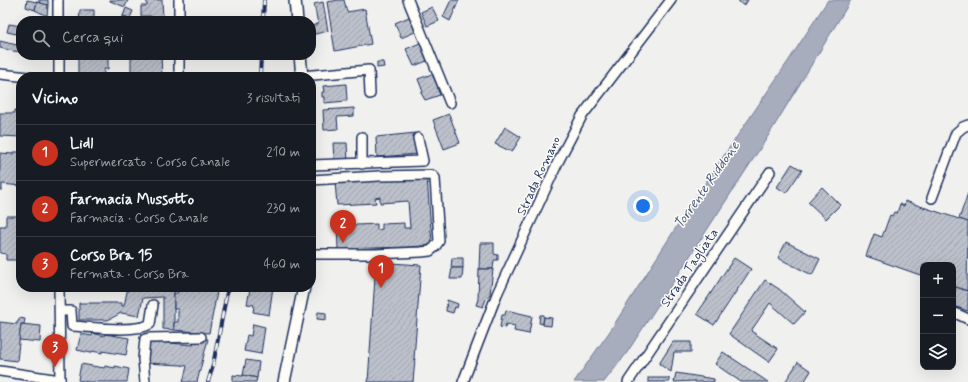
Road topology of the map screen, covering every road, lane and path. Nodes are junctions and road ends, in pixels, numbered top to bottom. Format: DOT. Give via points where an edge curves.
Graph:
graph roads {
  1 [pos="58,0"];
  2 [pos="179,0"];
  3 [pos="295,0"];
  4 [pos="408,0"];
  5 [pos="671,0"];
  6 [pos="58,16"];
  7 [pos="179,16"];
  8 [pos="297,16"];
  9 [pos="59,60"];
  10 [pos="179,60"];
  11 [pos="300,60"];
  12 [pos="59,72"];
  13 [pos="179,72"];
  14 [pos="302,72"];
  15 [pos="0,74"];
  16 [pos="316,75"];
  17 [pos="16,76"];
  18 [pos="370,94"];
  19 [pos="450,103"];
  20 [pos="968,125"];
  21 [pos="362,137"];
  22 [pos="418,138"];
  23 [pos="362,164"];
  24 [pos="316,165"];
  25 [pos="770,172"];
  26 [pos="316,180"];
  27 [pos="932,198"];
  28 [pos="316,254"];
  29 [pos="59,292"];
  30 [pos="303,292"];
  31 [pos="153,305"];
  32 [pos="60,311"];
  33 [pos="956,313"];
  34 [pos="968,319"];
  35 [pos="201,337"];
  36 [pos="0,371"];
  37 [pos="60,381"];
  38 [pos="630,381"];
  39 [pos="145,382"];
  40 [pos="284,382"];
  41 [pos="463,382"];
  1 -- 6 [label="street"];
  2 -- 7 [label="street"];
  3 -- 8 [label="main road"];
  4 -- 19 [label="street"];
  5 -- 41 [label="street, Strada Romano" via="579,123 558,162 497,294"];
  9 -- 12 [label="street"];
  10 -- 13 [label="street"];
  11 -- 14 [label="main road"];
  15 -- 17 [label="street"];
  16 -- 18 [label="street" via="369,70"];
  20 -- 27 [label="street" via="956,133"];
  21 -- 23 [label="street"];
  22 -- 23 [label="street" via="423,161"];
  23 -- 24 [label="street"];
  25 -- 38 [label="street, Strada Tagliata"];
  26 -- 28 [label="street" via="432,175 435,178 439,241 435,248 421,252"];
  29 -- 32 [label="street"];
  30 -- 40 [label="main road"];
  31 -- 32 [label="street" via="150,324 135,329 72,326 71,311"];
  32 -- 37 [label="street"];
  33 -- 34 [label="street"];
  35 -- 39 [label="street" via="145,339"];
  36 -- 37 [label="street"];
}
